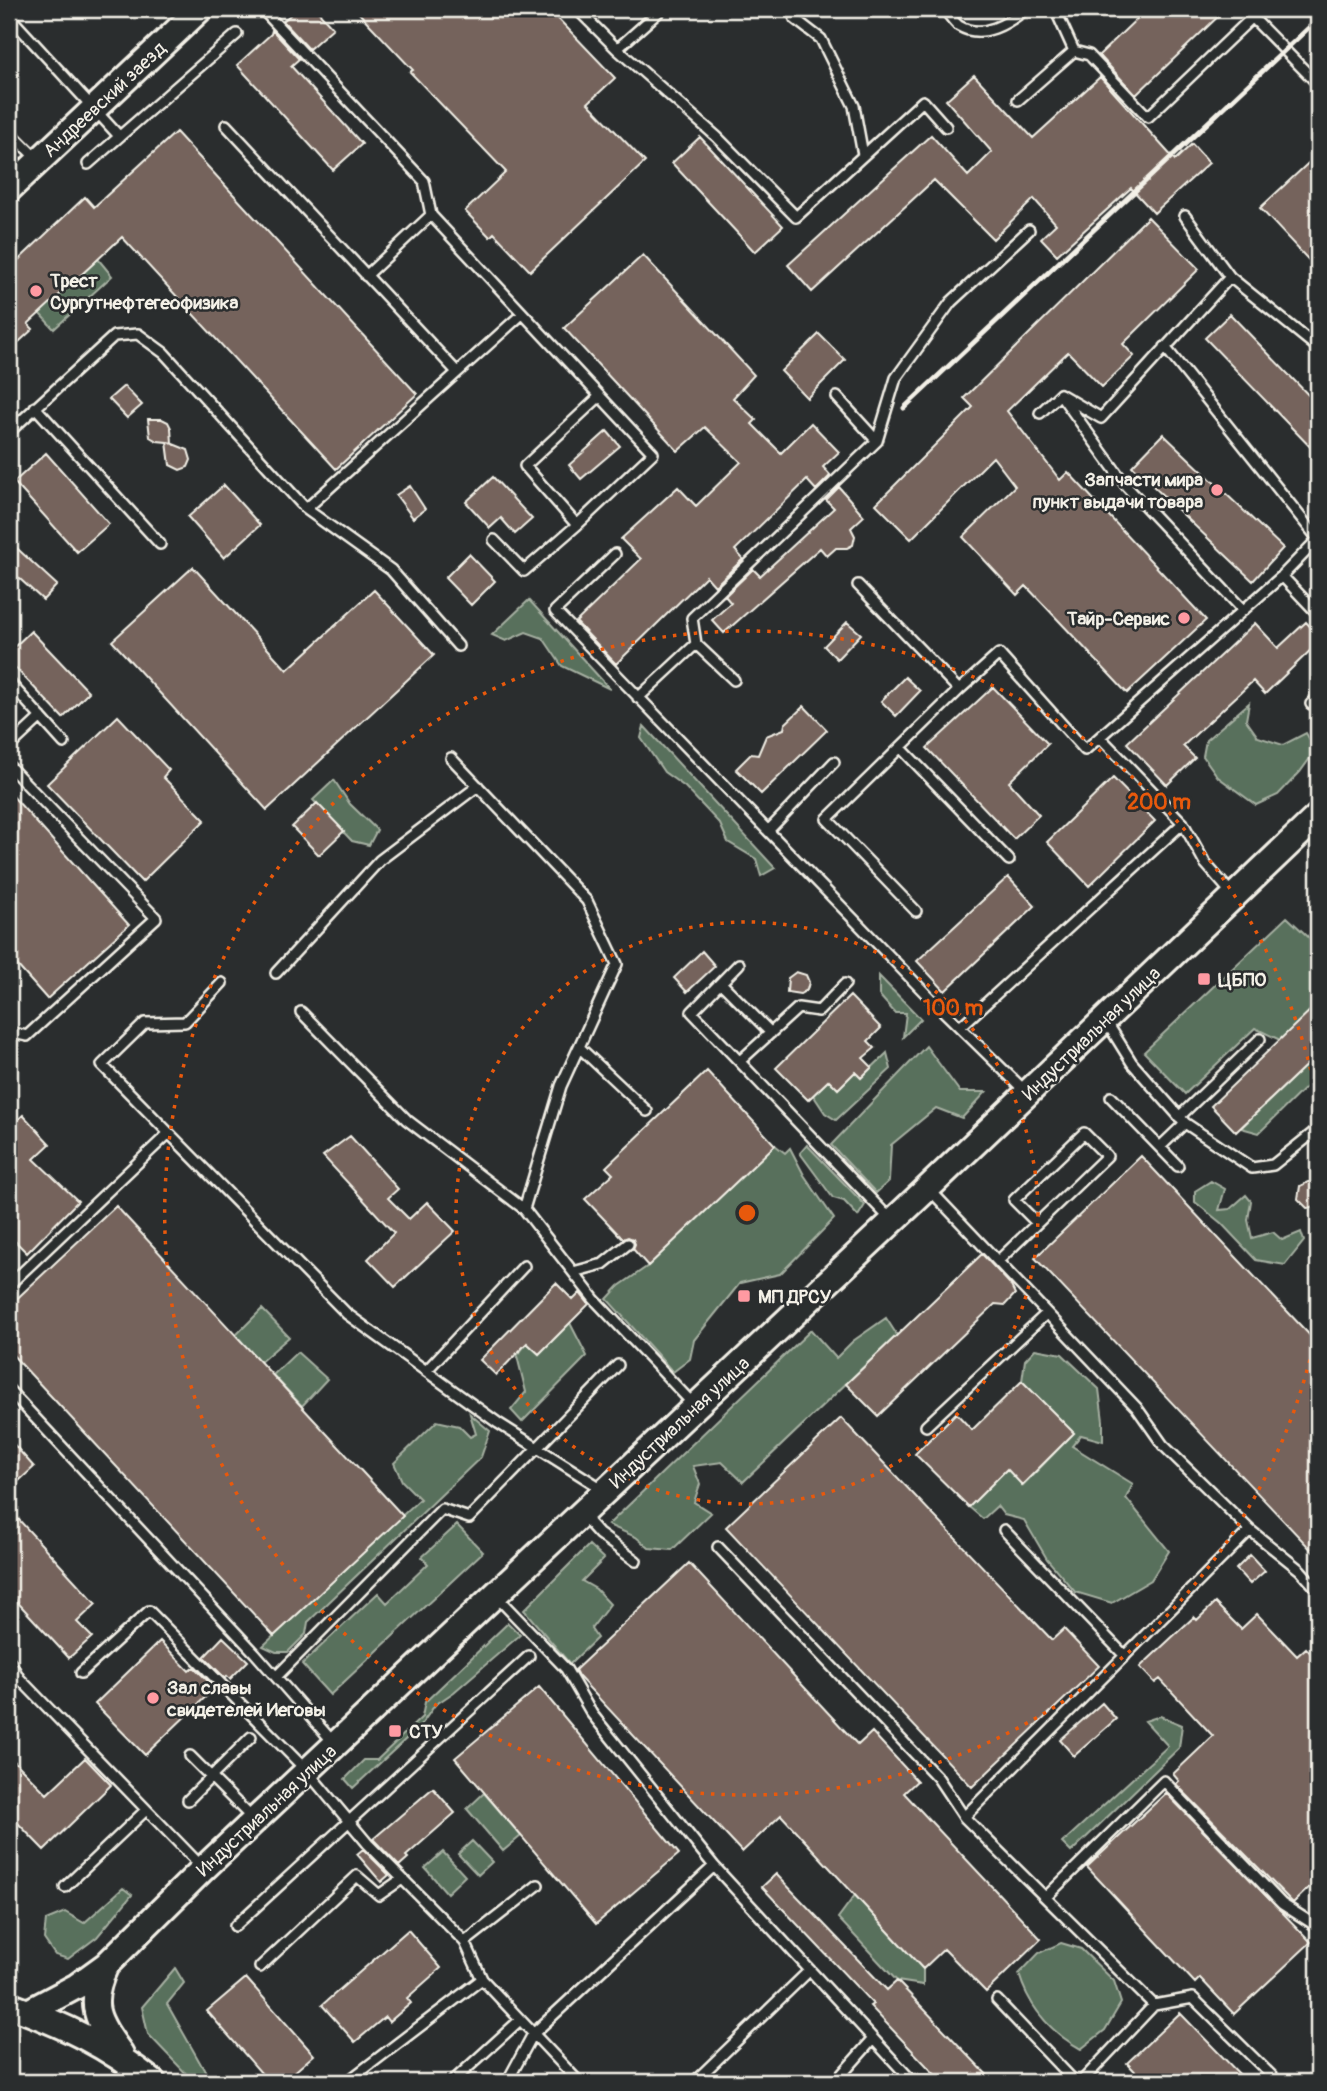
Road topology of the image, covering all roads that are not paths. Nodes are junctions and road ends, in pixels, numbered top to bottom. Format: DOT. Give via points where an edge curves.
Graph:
graph roads {
  1 [pos="200,9"];
  2 [pos="262,9"];
  3 [pos="577,9"];
  4 [pos="662,9"];
  5 [pos="791,9"];
  6 [pos="944,9"];
  7 [pos="1026,9"];
  8 [pos="1055,9"];
  9 [pos="1261,9"];
  10 [pos="9,16"];
  11 [pos="1252,18"];
  12 [pos="237,34"];
  13 [pos="617,49"];
  14 [pos="1074,51"];
  15 [pos="1318,83"];
  16 [pos="1018,100"];
  17 [pos="94,109"];
  18 [pos="226,125"];
  19 [pos="946,127"];
  20 [pos="9,131"];
  21 [pos="119,136"];
  22 [pos="863,155"];
  23 [pos="39,161"];
  24 [pos="88,164"];
  25 [pos="9,189"];
  26 [pos="431,215"];
  27 [pos="1185,216"];
  28 [pos="1029,230"];
  29 [pos="366,276"];
  30 [pos="1230,277"];
  31 [pos="522,314"];
  32 [pos="1165,347"];
  33 [pos="1318,348"];
  34 [pos="457,372"];
  35 [pos="1060,394"];
  36 [pos="600,396"];
  37 [pos="837,397"];
  38 [pos="35,407"];
  39 [pos="1040,413"];
  40 [pos="9,432"];
  41 [pos="877,442"];
  42 [pos="306,509"];
  43 [pos="577,525"];
  44 [pos="494,540"];
  45 [pos="160,544"];
  46 [pos="615,554"];
  47 [pos="1282,576"];
  48 [pos="858,585"];
  49 [pos="1243,610"];
  50 [pos="1318,614"];
  51 [pos="696,644"];
  52 [pos="458,646"];
  53 [pos="734,680"];
  54 [pos="9,682"];
  55 [pos="959,691"];
  56 [pos="638,698"];
  57 [pos="41,717"];
  58 [pos="1100,737"];
  59 [pos="64,743"];
  60 [pos="9,747"];
  61 [pos="901,748"];
  62 [pos="451,758"];
  63 [pos="834,762"];
  64 [pos="9,766"];
  65 [pos="478,786"];
  66 [pos="1318,816"];
  67 [pos="1183,823"];
  68 [pos="768,831"];
  69 [pos="1009,860"];
  70 [pos="1234,896"];
  71 [pos="916,911"];
  72 [pos="739,964"];
  73 [pos="276,973"];
  74 [pos="222,983"];
  75 [pos="721,983"];
  76 [pos="845,984"];
  77 [pos="301,1012"];
  78 [pos="1105,1020"];
  79 [pos="960,1027"];
  80 [pos="9,1032"];
  81 [pos="771,1033"];
  82 [pos="1261,1039"];
  83 [pos="579,1047"];
  84 [pos="740,1061"];
  85 [pos="1027,1094"];
  86 [pos="1111,1097"];
  87 [pos="647,1111"];
  88 [pos="1182,1120"];
  89 [pos="1318,1129"];
  90 [pos="169,1133"];
  91 [pos="1160,1147"];
  92 [pos="1178,1166"];
  93 [pos="929,1188"];
  94 [pos="524,1209"];
  95 [pos="892,1222"];
  96 [pos="1037,1223"];
  97 [pos="628,1244"];
  98 [pos="998,1261"];
  99 [pos="524,1266"];
  100 [pos="573,1272"];
  101 [pos="9,1285"];
  102 [pos="1047,1313"];
  103 [pos="618,1365"];
  104 [pos="426,1371"];
  105 [pos="9,1390"];
  106 [pos="695,1407"];
  107 [pos="926,1426"];
  108 [pos="538,1448"];
  109 [pos="606,1491"];
  110 [pos="581,1513"];
  111 [pos="1004,1530"];
  112 [pos="1250,1530"];
  113 [pos="718,1547"];
  114 [pos="636,1561"];
  115 [pos="1318,1590"];
  116 [pos="495,1594"];
  117 [pos="529,1656"];
  118 [pos="1125,1656"];
  119 [pos="9,1660"];
  120 [pos="81,1673"];
  121 [pos="276,1676"];
  122 [pos="251,1737"];
  123 [pos="335,1745"];
  124 [pos="190,1756"];
  125 [pos="307,1771"];
  126 [pos="211,1777"];
  127 [pos="188,1800"];
  128 [pos="145,1811"];
  129 [pos="964,1816"];
  130 [pos="255,1820"];
  131 [pos="349,1824"];
  132 [pos="714,1866"];
  133 [pos="203,1869"];
  134 [pos="402,1880"];
  135 [pos="538,1885"];
  136 [pos="65,1887"];
  137 [pos="1046,1897"];
  138 [pos="235,1926"];
  139 [pos="1318,1927"];
  140 [pos="465,1942"];
  141 [pos="106,1965"];
  142 [pos="260,1967"];
  143 [pos="810,1970"];
  144 [pos="482,1979"];
  145 [pos="997,2000"];
  146 [pos="1154,2005"];
  147 [pos="19,2008"];
  148 [pos="520,2020"];
  149 [pos="533,2034"];
  150 [pos="873,2039"];
  151 [pos="126,2060"];
  152 [pos="153,2082"];
  153 [pos="347,2082"];
  154 [pos="452,2082"];
  155 [pos="506,2082"];
  156 [pos="579,2082"];
  157 [pos="694,2082"];
  158 [pos="835,2082"];
  159 [pos="913,2082"];
  160 [pos="1078,2082"];
  161 [pos="1278,2082"];
  1 -- 17 [label="main road, Андреевский заезд"];
  2 -- 26 [label="lane" via="424,181"];
  3 -- 13 [label="lane"];
  4 -- 13 [label="lane"];
  5 -- 22 [label="lane" via="795,19 821,39 853,106"];
  6 -- 7 [label="lane" via="959,26 981,32 1007,23"];
  8 -- 14 [label="lane"];
  9 -- 11 [label="lane"];
  10 -- 17 [label="lane"];
  11 -- 14 [label="lane" via="1148,117 1089,55"];
  11 -- 15 [label="lane"];
  12 -- 21 [label="lane"];
  13 -- 22 [label="lane" via="717,136 796,217"];
  14 -- 16 [label="lane"];
  17 -- 21 [label="lane"];
  17 -- 23 [label="main road, Андреевский заезд"];
  18 -- 29 [label="lane"];
  19 -- 22 [label="lane" via="923,101"];
  20 -- 23 [label="lane"];
  21 -- 24 [label="lane"];
  23 -- 25 [label="main road, Андреевский заезд"];
  26 -- 29 [label="lane"];
  26 -- 31 [label="lane"];
  27 -- 30 [label="lane"];
  28 -- 41 [label="lane" via="951,302 896,378"];
  29 -- 34 [label="lane"];
  30 -- 32 [label="lane"];
  30 -- 33 [label="lane"];
  31 -- 34 [label="lane"];
  31 -- 36 [label="lane"];
  32 -- 35 [label="lane" via="1101,418"];
  32 -- 47 [label="lane" via="1318,539"];
  34 -- 42 [label="lane"];
  35 -- 39 [label="lane"];
  35 -- 49 [label="lane" via="1128,487"];
  36 -- 43 [label="lane" via="525,466"];
  36 -- 43 [label="lane" via="653,453"];
  37 -- 41 [label="lane"];
  38 -- 40 [label="lane"];
  38 -- 42 [label="lane" via="114,335 138,334 164,353"];
  38 -- 45 [label="lane"];
  41 -- 51 [label="lane" via="692,618"];
  42 -- 52 [label="lane" via="391,570"];
  43 -- 44 [label="lane" via="524,571"];
  46 -- 56 [label="lane" via="555,611"];
  47 -- 49 [label="lane"];
  47 -- 50 [label="lane"];
  48 -- 55 [label="lane"];
  49 -- 58 [label="lane"];
  51 -- 53 [label="lane"];
  51 -- 56 [label="lane"];
  54 -- 57 [label="lane"];
  55 -- 58 [label="lane" via="999,654 1085,750"];
  55 -- 61 [label="lane"];
  56 -- 68 [label="lane"];
  57 -- 59 [label="lane"];
  57 -- 60 [label="lane"];
  58 -- 67 [label="lane"];
  61 -- 69 [label="lane"];
  61 -- 71 [label="lane" via="827,819"];
  62 -- 65 [label="lane"];
  63 -- 68 [label="lane"];
  64 -- 80 [label="lane" via="156,918 27,1035"];
  65 -- 73 [label="lane" via="380,860"];
  65 -- 83 [label="lane" via="587,901 617,964"];
  66 -- 70 [label="main road, Индустриальная улица"];
  67 -- 70 [label="lane" via="1205,863"];
  67 -- 79 [label="lane"];
  68 -- 79 [label="lane"];
  70 -- 78 [label="main road, Индустриальная улица"];
  72 -- 75 [label="lane"];
  74 -- 90 [label="lane" via="185,1022 145,1023 102,1065"];
  75 -- 81 [label="lane"];
  75 -- 84 [label="lane" via="692,1012"];
  76 -- 81 [label="lane" via="819,1011 798,1008"];
  77 -- 94 [label="lane" via="407,1120"];
  78 -- 85 [label="main road, Индустриальная улица"];
  78 -- 88 [label="lane" via="1132,1063"];
  79 -- 85 [label="lane"];
  81 -- 84 [label="lane"];
  82 -- 88 [label="lane"];
  83 -- 87 [label="lane"];
  83 -- 94 [label="lane" via="561,1086"];
  84 -- 95 [label="lane"];
  85 -- 93 [label="main road, Индустриальная улица"];
  86 -- 91 [label="lane"];
  88 -- 89 [label="lane" via="1252,1168 1273,1165"];
  88 -- 91 [label="lane"];
  90 -- 101 [label="lane"];
  90 -- 104 [label="lane" via="346,1314"];
  91 -- 92 [label="lane"];
  93 -- 95 [label="main road, Индустриальная улица"];
  93 -- 98 [label="lane"];
  94 -- 100 [label="lane"];
  95 -- 106 [label="main road, Индустриальная улица"];
  96 -- 96 [label="lane" via="1107,1156 1084,1133 1014,1200"];
  96 -- 98 [label="lane"];
  97 -- 100 [label="lane" via="603,1264"];
  98 -- 102 [label="lane"];
  99 -- 104 [label="lane"];
  100 -- 106 [label="lane"];
  102 -- 107 [label="lane"];
  102 -- 112 [label="lane" via="1138,1408 1163,1445"];
  103 -- 108 [label="lane"];
  104 -- 108 [label="lane"];
  105 -- 121 [label="lane"];
  106 -- 109 [label="main road, Индустриальная улица"];
  108 -- 109 [label="lane"];
  108 -- 121 [label="lane" via="469,1518 442,1509"];
  109 -- 110 [label="main road, Индустриальная улица"];
  110 -- 114 [label="lane" via="599,1534"];
  110 -- 116 [label="main road, Индустриальная улица"];
  111 -- 118 [label="lane"];
  112 -- 115 [label="lane"];
  112 -- 118 [label="lane"];
  113 -- 129 [label="lane" via="938,1778"];
  116 -- 123 [label="main road, Индустриальная улица"];
  116 -- 132 [label="lane" via="566,1669 592,1714"];
  117 -- 131 [label="lane"];
  118 -- 129 [label="lane"];
  119 -- 128 [label="lane" via="19,1678"];
  120 -- 125 [label="lane" via="149,1611"];
  121 -- 123 [label="lane"];
  122 -- 126 [label="lane"];
  123 -- 125 [label="main road, Индустриальная улица"];
  124 -- 126 [label="lane"];
  125 -- 130 [label="main road, Индустриальная улица"];
  125 -- 131 [label="lane"];
  126 -- 127 [label="lane"];
  126 -- 130 [label="lane"];
  128 -- 133 [label="lane"];
  128 -- 136 [label="lane"];
  129 -- 137 [label="lane"];
  130 -- 133 [label="main road, Индустриальная улица"];
  131 -- 134 [label="lane"];
  131 -- 138 [label="lane"];
  132 -- 143 [label="lane"];
  132 -- 149 [label="lane"];
  133 -- 141 [label="main road, Индустриальная улица"];
  134 -- 140 [label="lane"];
  134 -- 142 [label="lane" via="379,1895 357,1877"];
  135 -- 140 [label="lane"];
  137 -- 139 [label="lane" via="1164,1781 1282,1904"];
  137 -- 146 [label="lane"];
  140 -- 144 [label="lane"];
  141 -- 147 [label="main road, Индустриальная улица" via="77,1986"];
  141 -- 151 [label="main road" via="96,1986 96,2007 103,2029"];
  143 -- 150 [label="lane"];
  143 -- 157 [label="lane"];
  144 -- 148 [label="lane"];
  144 -- 153 [label="lane"];
  145 -- 160 [label="lane"];
  146 -- 160 [label="lane"];
  146 -- 161 [label="lane" via="1193,1998"];
  147 -- 151 [label="main road" via="98,2042"];
  148 -- 149 [label="lane"];
  148 -- 154 [label="lane"];
  149 -- 155 [label="lane"];
  149 -- 156 [label="lane"];
  150 -- 158 [label="lane"];
  150 -- 159 [label="lane"];
  151 -- 152 [label="main road"];
}
